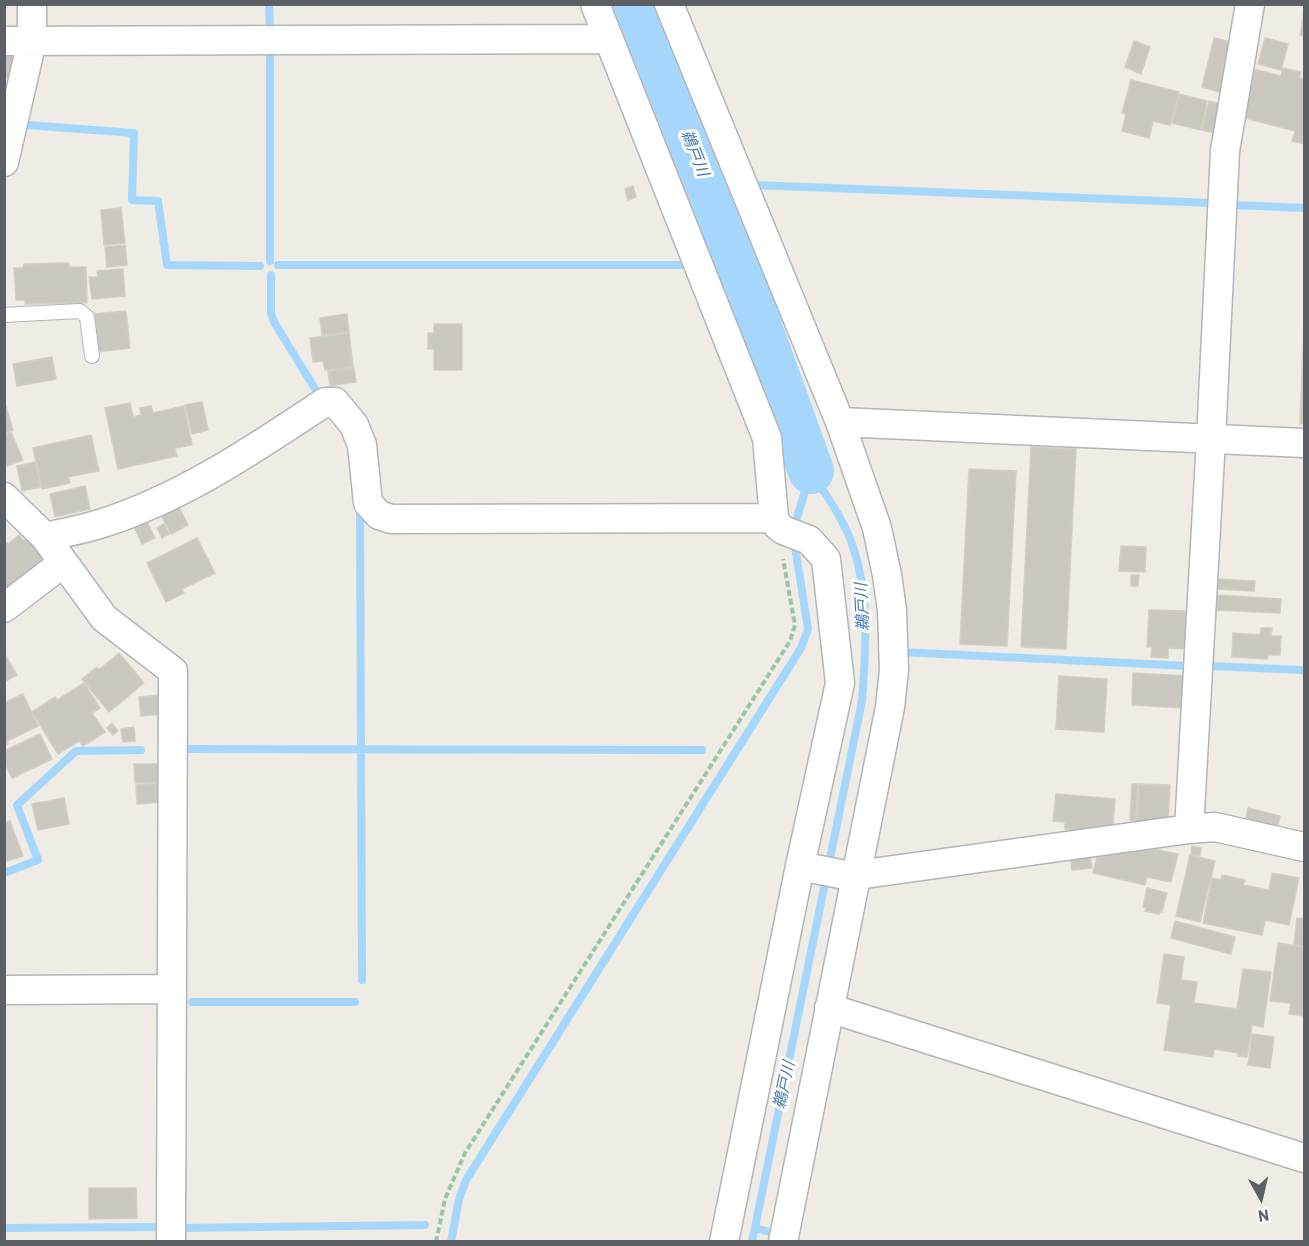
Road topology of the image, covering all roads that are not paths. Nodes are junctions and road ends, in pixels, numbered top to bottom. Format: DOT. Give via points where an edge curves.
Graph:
graph roads {
  1 [pos="32,4"];
  2 [pos="595,4"];
  3 [pos="669,4"];
  4 [pos="1250,4"];
  5 [pos="608,39"];
  6 [pos="18,41"];
  7 [pos="4,162"];
  8 [pos="4,315"];
  9 [pos="92,356"];
  10 [pos="840,422"];
  11 [pos="1211,438"];
  12 [pos="1305,443"];
  13 [pos="4,497"];
  14 [pos="786,529"];
  15 [pos="45,537"];
  16 [pos="63,563"];
  17 [pos="4,608"];
  18 [pos="1189,829"];
  19 [pos="1305,847"];
  20 [pos="800,866"];
  21 [pos="853,876"];
  22 [pos="4,990"];
  23 [pos="172,990"];
  24 [pos="829,1008"];
  25 [pos="1305,1158"];
  26 [pos="171,1242"];
  27 [pos="724,1242"];
  28 [pos="783,1242"];
  1 -- 6 [label="street"];
  2 -- 5 [label="street"];
  3 -- 10 [label="street"];
  4 -- 11 [label="street" via="1225,151"];
  5 -- 6 [label="street"];
  5 -- 14 [label="street" via="767,438"];
  6 -- 7 [label="street"];
  8 -- 9 [label="lane" via="80,311 87,317"];
  10 -- 11 [label="street"];
  10 -- 21 [label="street" via="877,528 893,630 890,707"];
  11 -- 12 [label="street"];
  11 -- 18 [label="street"];
  13 -- 15 [label="street"];
  14 -- 15 [label="street" via="391,519 379,515 368,503 362,445 354,425 335,402 325,402 236,461 180,492 103,523"];
  14 -- 20 [label="street" via="826,559 840,682"];
  15 -- 16 [label="street"];
  16 -- 17 [label="street"];
  16 -- 23 [label="street" via="104,618 173,671"];
  18 -- 19 [label="street" via="1215,827"];
  18 -- 21 [label="street"];
  20 -- 21 [label="street"];
  20 -- 27 [label="street"];
  21 -- 24 [label="street"];
  22 -- 23 [label="street"];
  23 -- 26 [label="street"];
  24 -- 25 [label="street"];
  24 -- 28 [label="street"];
}
